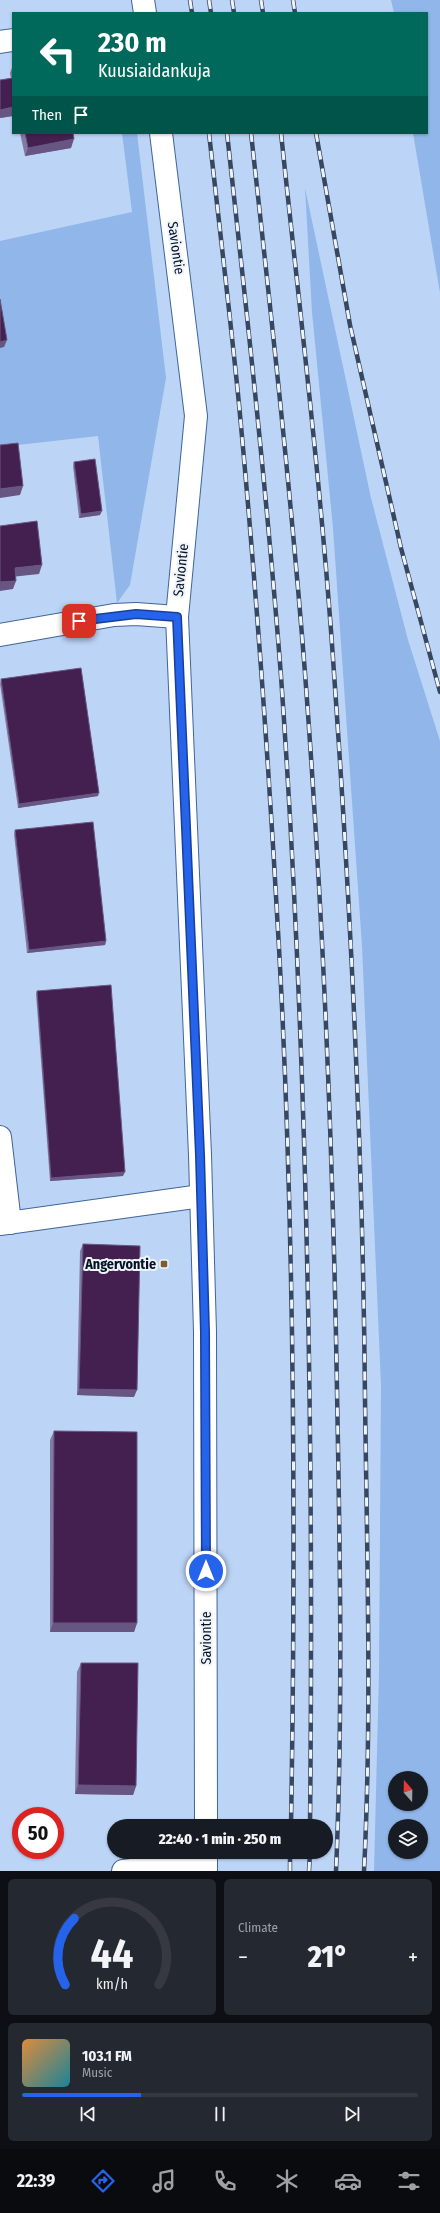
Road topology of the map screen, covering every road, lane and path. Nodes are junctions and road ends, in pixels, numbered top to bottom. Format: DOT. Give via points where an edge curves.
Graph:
graph roads {
  1 [pos="143,0"];
  2 [pos="145,12"];
  3 [pos="12,40"];
  4 [pos="0,42"];
  5 [pos="161,134"];
  6 [pos="177,617"];
  7 [pos="0,635"];
  8 [pos="0,1137"];
  9 [pos="201,1196"];
  10 [pos="5,1224"];
  11 [pos="206,1819"];
  12 [pos="206,1863"];
  13 [pos="123,1871"];
  1 -- 2 [label="main road"];
  3 -- 4 [label="main road"];
  5 -- 6 [label="main road, Saviontie" via="196,416"];
  6 -- 7 [label="main road" via="114,615"];
  6 -- 9 [label="main road, Saviontie"];
  8 -- 10 [label="main road"];
  9 -- 10 [label="main road"];
  9 -- 11 [label="main road, Saviontie" via="205,1332"];
  12 -- 13 [label="main road"];
}
